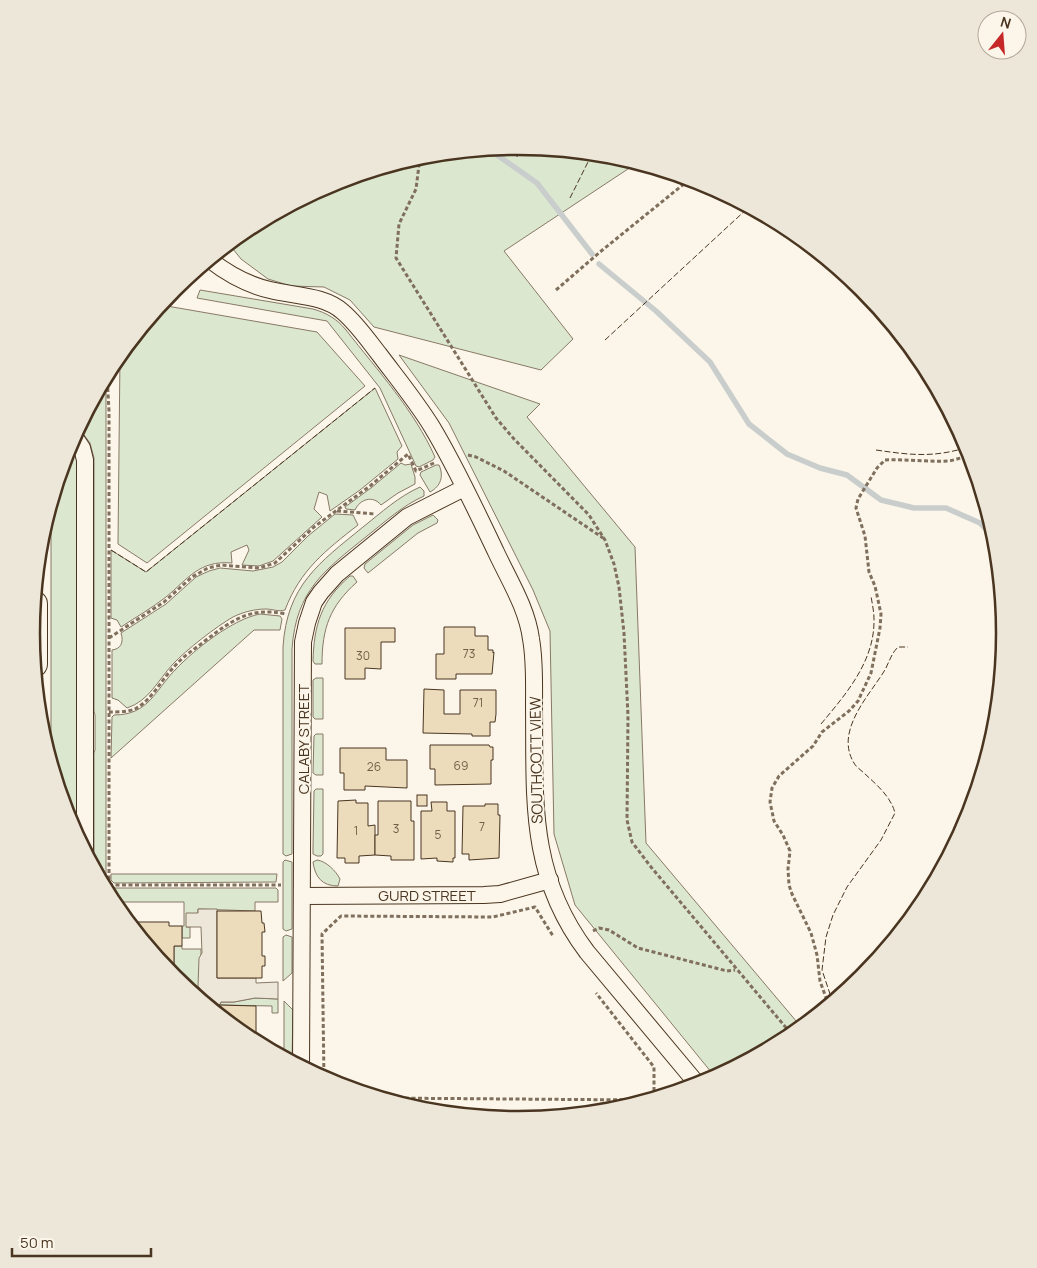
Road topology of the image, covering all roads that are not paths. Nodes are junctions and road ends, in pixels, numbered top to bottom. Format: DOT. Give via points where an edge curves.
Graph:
graph roads {
  1 [pos="215,264"];
  2 [pos="79,444"];
  3 [pos="464,488"];
  4 [pos="85,837"];
  5 [pos="550,880"];
  6 [pos="302,896"];
  7 [pos="301,1060"];
  8 [pos="693,1079"];
  1 -- 3 [label="street, SOUTHCOTT VIEW" via="233,276 259,287 319,300 342,310 432,426"];
  2 -- 4 [label="street" via="85,460"];
  3 -- 5 [label="street, SOUTHCOTT VIEW" via="528,624 534,665 536,815"];
  3 -- 6 [label="street, CALABY STREET" via="407,517 364,552 328,582 310,614 303,642"];
  5 -- 6 [label="street, GURD STREET" via="484,896"];
  5 -- 8 [label="street, SOUTHCOTT VIEW" via="556,901 578,940"];
  6 -- 7 [label="street, CALABY STREET"];
}
